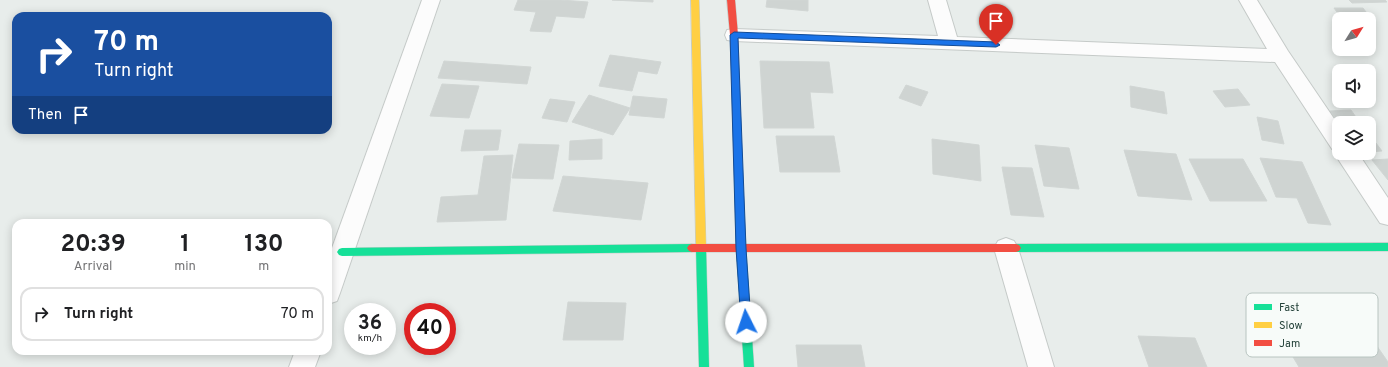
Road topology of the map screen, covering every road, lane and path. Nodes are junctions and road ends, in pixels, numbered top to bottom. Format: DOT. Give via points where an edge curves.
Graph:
graph roads {
  1 [pos="431,0"];
  2 [pos="695,0"];
  3 [pos="731,0"];
  4 [pos="937,0"];
  5 [pos="1248,0"];
  6 [pos="734,35"];
  7 [pos="949,43"];
  8 [pos="1281,56"];
  9 [pos="1332,132"];
  10 [pos="1351,160"];
  11 [pos="1388,216"];
  12 [pos="1388,247"];
  13 [pos="701,248"];
  14 [pos="741,248"];
  15 [pos="1006,248"];
  16 [pos="342,252"];
  17 [pos="332,281"];
  18 [pos="306,355"];
  19 [pos="302,367"];
  20 [pos="704,367"];
  21 [pos="750,367"];
  22 [pos="1041,367"];
  1 -- 16 [label="street"];
  2 -- 13 [label="street"];
  3 -- 6 [label="street"];
  4 -- 7 [label="street"];
  5 -- 8 [label="street"];
  6 -- 7 [label="street"];
  6 -- 14 [label="street"];
  7 -- 8 [label="street"];
  8 -- 9 [label="street"];
  10 -- 11 [label="street"];
  12 -- 15 [label="street"];
  13 -- 14 [label="street"];
  13 -- 16 [label="street"];
  13 -- 20 [label="street"];
  14 -- 15 [label="street"];
  14 -- 21 [label="street"];
  15 -- 22 [label="street"];
  16 -- 17 [label="street"];
  18 -- 19 [label="street"];
}
